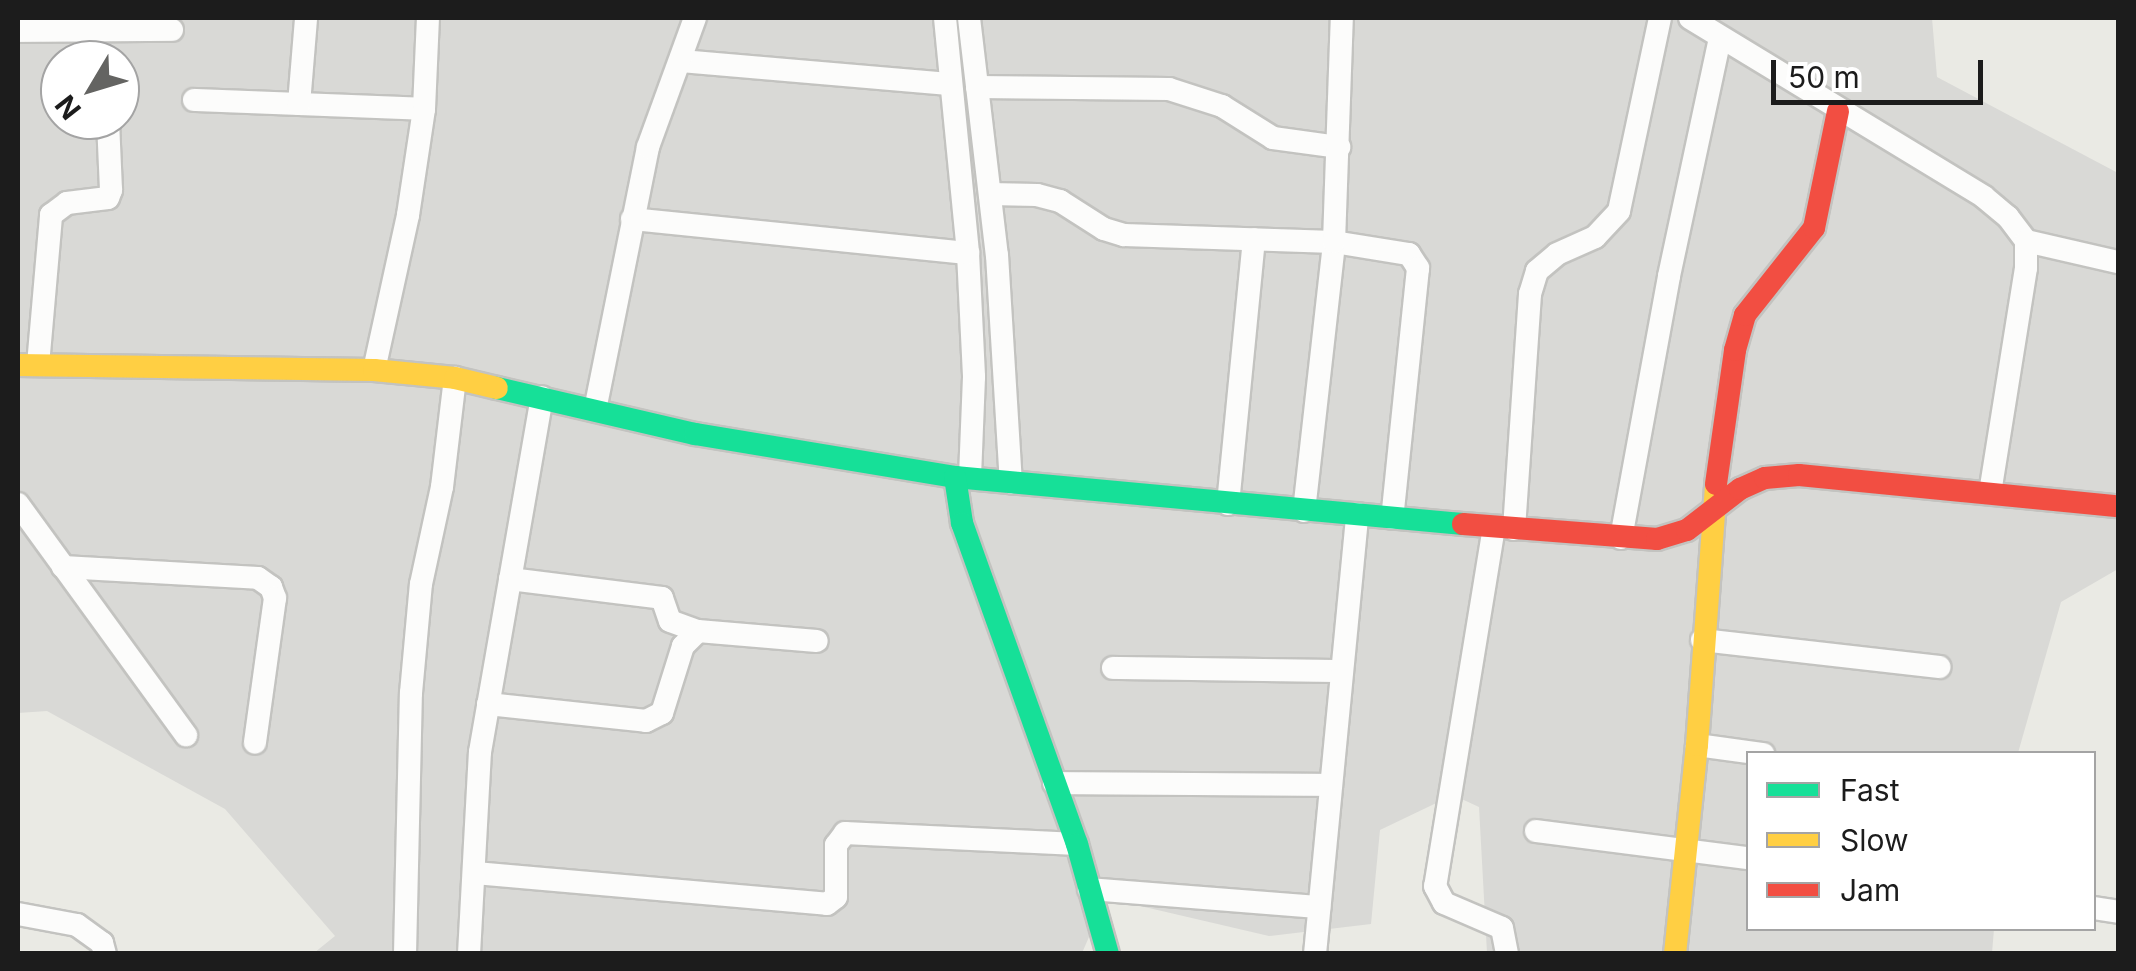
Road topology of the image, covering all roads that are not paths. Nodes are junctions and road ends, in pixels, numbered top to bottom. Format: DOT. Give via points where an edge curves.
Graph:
graph roads {
  1 [pos="306,18"];
  2 [pos="428,18"];
  3 [pos="695,18"];
  4 [pos="945,18"];
  5 [pos="969,18"];
  6 [pos="1342,18"];
  7 [pos="1660,18"];
  8 [pos="1690,18"];
  9 [pos="172,30"];
  10 [pos="18,31"];
  11 [pos="1720,38"];
  12 [pos="681,61"];
  13 [pos="948,84"];
  14 [pos="977,87"];
  15 [pos="194,100"];
  16 [pos="298,104"];
  17 [pos="424,109"];
  18 [pos="1838,111"];
  19 [pos="109,140"];
  20 [pos="1339,147"];
  21 [pos="990,194"];
  22 [pos="632,219"];
  23 [pos="1254,240"];
  24 [pos="2026,240"];
  25 [pos="1334,242"];
  26 [pos="968,253"];
  27 [pos="2118,262"];
  28 [pos="28,364"];
  29 [pos="374,370"];
  30 [pos="455,378"];
  31 [pos="542,397"];
  32 [pos="595,410"];
  33 [pos="982,480"];
  34 [pos="1990,492"];
  35 [pos="18,504"];
  36 [pos="1228,504"];
  37 [pos="2118,506"];
  38 [pos="1304,510"];
  39 [pos="1712,510"];
  40 [pos="1356,514"];
  41 [pos="1392,518"];
  42 [pos="1504,528"];
  43 [pos="1621,538"];
  44 [pos="63,567"];
  45 [pos="510,579"];
  46 [pos="698,630"];
  47 [pos="1702,640"];
  48 [pos="817,641"];
  49 [pos="1939,666"];
  50 [pos="1113,668"];
  51 [pos="1342,672"];
  52 [pos="488,704"];
  53 [pos="186,735"];
  54 [pos="255,743"];
  55 [pos="1696,745"];
  56 [pos="1746,752"];
  57 [pos="1054,784"];
  58 [pos="1331,784"];
  59 [pos="1536,831"];
  60 [pos="1077,844"];
  61 [pos="1685,850"];
  62 [pos="1746,858"];
  63 [pos="475,873"];
  64 [pos="1089,888"];
  65 [pos="1319,907"];
  66 [pos="18,914"];
  67 [pos="105,954"];
  68 [pos="405,954"];
  69 [pos="469,954"];
  70 [pos="1108,954"];
  71 [pos="1315,954"];
  72 [pos="1507,954"];
  73 [pos="1675,954"];
  1 -- 16 [label="street"];
  2 -- 17 [label="street"];
  3 -- 12 [label="street"];
  4 -- 13 [label="street"];
  5 -- 14 [label="street"];
  6 -- 20 [label="street"];
  7 -- 42 [label="street" via="1620,211 1595,237 1557,254 1537,272 1530,294"];
  8 -- 11 [label="street"];
  9 -- 10 [label="street"];
  11 -- 18 [label="street"];
  11 -- 43 [label="street"];
  12 -- 13 [label="street"];
  12 -- 22 [label="street" via="648,147"];
  13 -- 26 [label="street"];
  14 -- 20 [label="street" via="1170,88 1222,106 1273,138"];
  14 -- 21 [label="street"];
  15 -- 16 [label="street"];
  16 -- 17 [label="street"];
  17 -- 29 [label="street" via="406,230"];
  18 -- 24 [label="street" via="1984,197"];
  18 -- 39 [label="street" via="1814,228 1761,290 1734,350"];
  19 -- 28 [label="street" via="108,198 67,203 51,215"];
  20 -- 25 [label="street"];
  21 -- 23 [label="street" via="1060,201 1124,235"];
  21 -- 33 [label="street"];
  22 -- 26 [label="street"];
  22 -- 32 [label="street"];
  23 -- 25 [label="street"];
  23 -- 36 [label="street"];
  24 -- 27 [label="street"];
  24 -- 34 [label="street"];
  25 -- 38 [label="street"];
  25 -- 41 [label="street" via="1409,254 1418,268"];
  26 -- 33 [label="street"];
  28 -- 29 [label="street"];
  29 -- 30 [label="street"];
  30 -- 31 [label="street"];
  30 -- 68 [label="street" via="410,692"];
  31 -- 32 [label="street"];
  31 -- 45 [label="street"];
  32 -- 33 [label="street" via="695,434"];
  33 -- 36 [label="street"];
  33 -- 57 [label="street" via="962,523"];
  34 -- 37 [label="street"];
  34 -- 39 [label="street" via="1799,475 1765,478"];
  35 -- 44 [label="street"];
  36 -- 38 [label="street"];
  38 -- 40 [label="street"];
  39 -- 43 [label="street" via="1687,530 1657,539"];
  39 -- 47 [label="street"];
  40 -- 41 [label="street"];
  40 -- 51 [label="street"];
  41 -- 42 [label="street"];
  42 -- 43 [label="street"];
  42 -- 72 [label="street" via="1434,886 1444,903 1502,928"];
  44 -- 53 [label="street"];
  44 -- 54 [label="street" via="258,578 270,587 275,598"];
  45 -- 46 [label="street" via="662,598 670,620"];
  45 -- 52 [label="street"];
  46 -- 48 [label="street"];
  46 -- 52 [label="street" via="683,646 667,704 655,718"];
  47 -- 49 [label="street"];
  47 -- 55 [label="street"];
  50 -- 51 [label="street"];
  51 -- 58 [label="street"];
  52 -- 63 [label="street" via="474,806"];
  55 -- 56 [label="street"];
  55 -- 61 [label="street"];
  57 -- 58 [label="street"];
  57 -- 60 [label="street"];
  58 -- 65 [label="street"];
  59 -- 61 [label="street"];
  60 -- 63 [label="street" via="845,833 836,845 836,898 827,904"];
  60 -- 64 [label="street"];
  61 -- 62 [label="street"];
  61 -- 73 [label="street"];
  63 -- 69 [label="street"];
  64 -- 65 [label="street"];
  64 -- 70 [label="street"];
  65 -- 71 [label="street"];
  66 -- 67 [label="street" via="77,925 102,943"];
}
